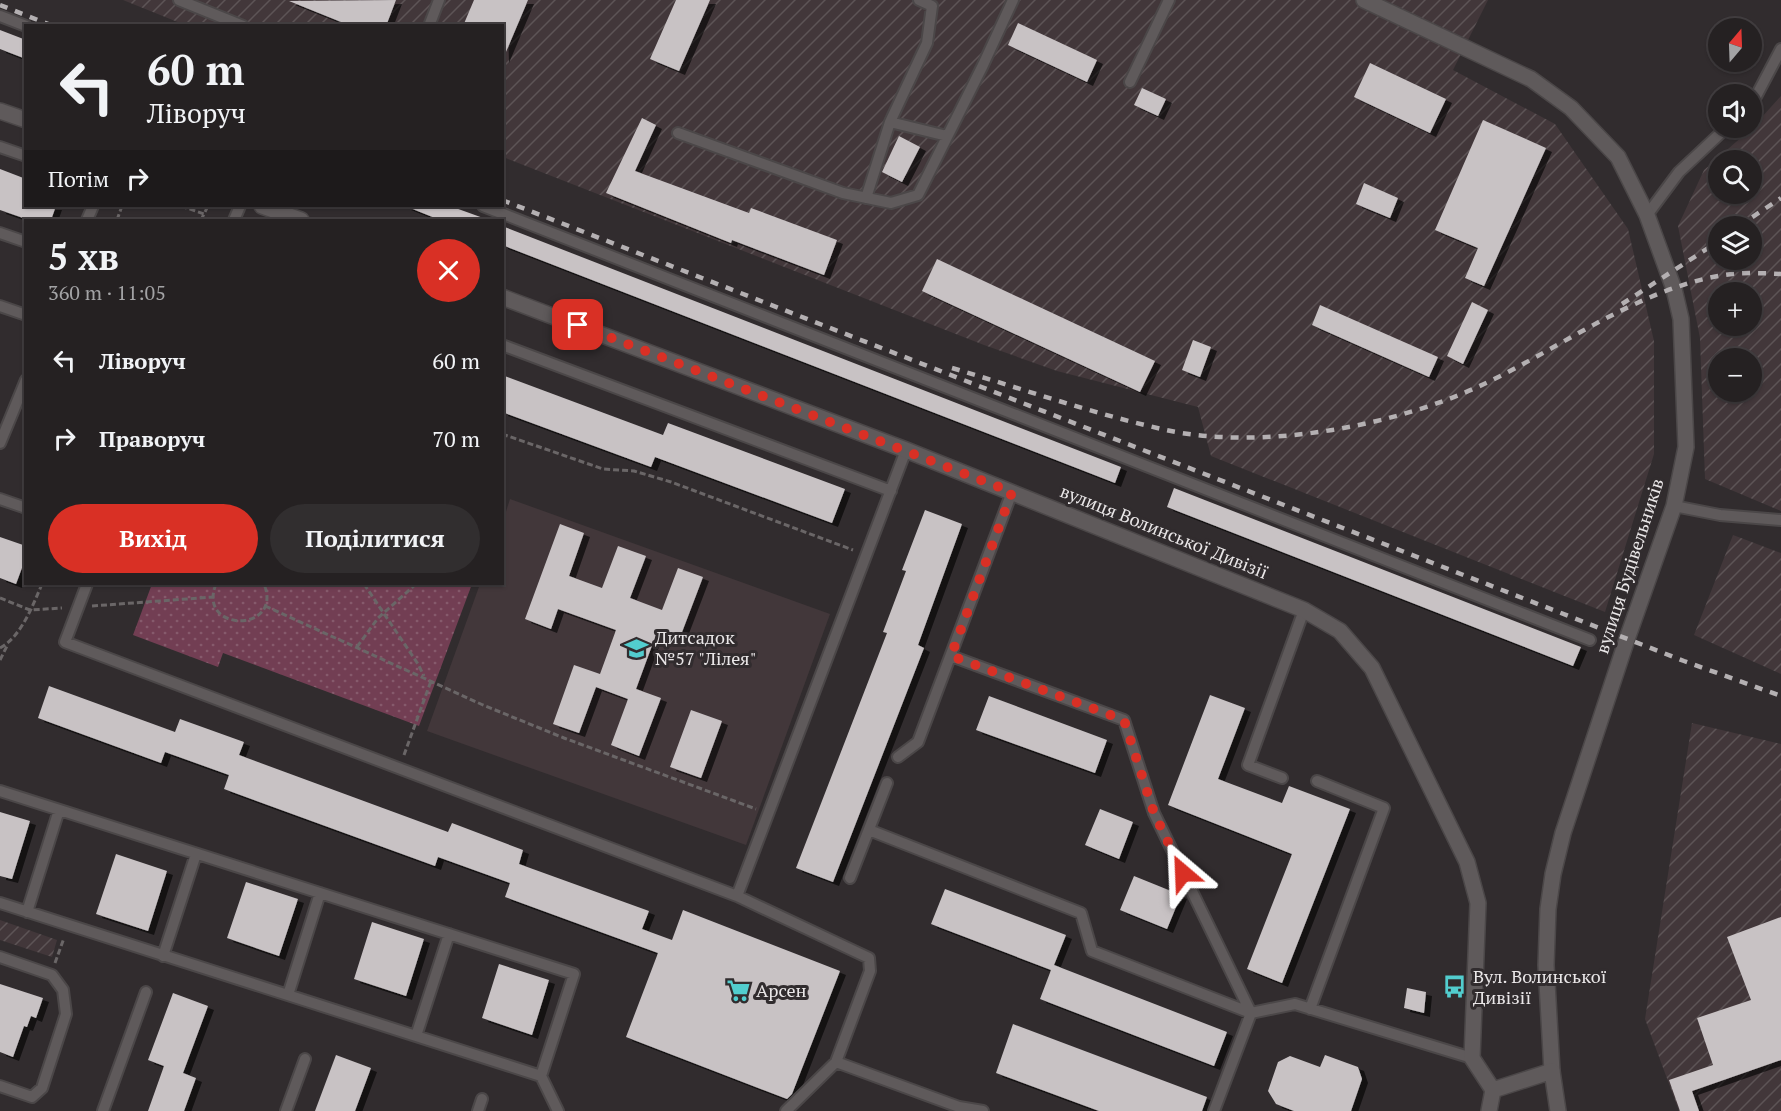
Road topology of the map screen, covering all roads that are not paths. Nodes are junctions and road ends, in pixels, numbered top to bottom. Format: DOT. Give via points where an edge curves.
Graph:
graph roads {
  1 [pos="178,0"];
  2 [pos="439,0"];
  3 [pos="919,0"];
  4 [pos="1013,0"];
  5 [pos="1169,0"];
  6 [pos="1364,0"];
  7 [pos="0,16"];
  8 [pos="238,24"];
  9 [pos="430,24"];
  10 [pos="24,25"];
  11 [pos="1781,49"];
  12 [pos="1130,82"];
  13 [pos="1762,85"];
  14 [pos="0,111"];
  15 [pos="24,119"];
  16 [pos="890,122"];
  17 [pos="678,133"];
  18 [pos="947,136"];
  19 [pos="1715,138"];
  20 [pos="0,147"];
  21 [pos="24,155"];
  22 [pos="867,198"];
  23 [pos="265,207"];
  24 [pos="486,207"];
  25 [pos="1647,215"];
  26 [pos="298,219"];
  27 [pos="0,233"];
  28 [pos="24,241"];
  29 [pos="504,298"];
  30 [pos="0,306"];
  31 [pos="24,314"];
  32 [pos="504,346"];
  33 [pos="24,385"];
  34 [pos="0,443"];
  35 [pos="906,450"];
  36 [pos="891,492"];
  37 [pos="1012,492"];
  38 [pos="0,499"];
  39 [pos="1674,506"];
  40 [pos="24,507"];
  41 [pos="1781,520"];
  42 [pos="87,585"];
  43 [pos="1304,610"];
  44 [pos="1590,640"];
  45 [pos="951,656"];
  46 [pos="898,757"];
  47 [pos="1282,778"];
  48 [pos="1317,781"];
  49 [pos="887,783"];
  50 [pos="0,791"];
  51 [pos="59,810"];
  52 [pos="869,830"];
  53 [pos="196,854"];
  54 [pos="850,878"];
  55 [pos="320,893"];
  56 [pos="737,896"];
  57 [pos="0,903"];
  58 [pos="27,912"];
  59 [pos="449,934"];
  60 [pos="163,956"];
  61 [pos="0,957"];
  62 [pos="146,992"];
  63 [pos="288,995"];
  64 [pos="1310,1009"];
  65 [pos="1251,1012"];
  66 [pos="416,1036"];
  67 [pos="1472,1058"];
  68 [pos="305,1059"];
  69 [pos="836,1062"];
  70 [pos="1552,1071"];
  71 [pos="541,1076"];
  72 [pos="0,1086"];
  73 [pos="1493,1090"];
  74 [pos="482,1099"];
  75 [pos="801,1099"];
  76 [pos="103,1111"];
  77 [pos="286,1111"];
  78 [pos="478,1111"];
  79 [pos="558,1111"];
  80 [pos="786,1111"];
  81 [pos="796,1111"];
  82 [pos="982,1111"];
  83 [pos="1214,1111"];
  84 [pos="1489,1111"];
  85 [pos="1558,1111"];
  1 -- 8 [label="lane"];
  2 -- 9 [label="lane"];
  3 -- 16 [label="lane" via="932,6 927,43"];
  4 -- 18 [label="lane"];
  5 -- 12 [label="lane"];
  6 -- 25 [label="street, вулиця Будівельників" via="1531,79 1571,108 1618,157"];
  7 -- 10 [label="lane"];
  11 -- 13 [label="lane"];
  14 -- 15 [label="street"];
  16 -- 18 [label="lane"];
  16 -- 22 [label="lane"];
  17 -- 22 [label="lane" via="843,193"];
  18 -- 22 [label="lane" via="918,195 891,203"];
  19 -- 25 [label="lane" via="1679,172"];
  20 -- 21 [label="lane"];
  23 -- 26 [label="street"];
  24 -- 44 [label="lane"];
  25 -- 39 [label="street, вулиця Будівельників" via="1681,320 1686,447"];
  27 -- 28 [label="lane"];
  29 -- 35 [label="street, вулиця Волинської Дивізії"];
  30 -- 31 [label="lane"];
  32 -- 36 [label="lane"];
  33 -- 34 [label="lane"];
  35 -- 36 [label="lane"];
  35 -- 37 [label="street, вулиця Волинської Дивізії"];
  36 -- 56 [label="lane"];
  37 -- 43 [label="street, вулиця Волинської Дивізії"];
  37 -- 45 [label="lane"];
  38 -- 40 [label="lane"];
  39 -- 41 [label="lane"];
  39 -- 70 [label="street, вулиця Будівельників" via="1616,671 1553,874 1546,965"];
  42 -- 56 [label="lane" via="65,642"];
  43 -- 47 [label="lane" via="1248,765"];
  43 -- 67 [label="street, вулиця Волинської Дивізії" via="1340,631 1372,668 1467,862 1478,903"];
  45 -- 46 [label="lane" via="918,742"];
  45 -- 65 [label="lane" via="1124,720 1154,813"];
  48 -- 64 [label="lane" via="1384,807"];
  49 -- 52 [label="lane"];
  50 -- 51 [label="lane"];
  51 -- 53 [label="lane"];
  51 -- 58 [label="lane"];
  52 -- 54 [label="lane"];
  52 -- 65 [label="lane" via="1081,913 1092,951"];
  53 -- 55 [label="lane"];
  53 -- 60 [label="lane"];
  55 -- 59 [label="lane"];
  55 -- 63 [label="lane"];
  56 -- 69 [label="lane" via="869,958 870,971"];
  57 -- 58 [label="lane"];
  58 -- 60 [label="lane"];
  59 -- 66 [label="lane"];
  59 -- 71 [label="lane" via="574,974"];
  60 -- 63 [label="lane"];
  61 -- 72 [label="lane" via="52,975 63,990 66,1014 42,1088 32,1097"];
  62 -- 76 [label="lane"];
  63 -- 66 [label="lane"];
  64 -- 65 [label="lane" via="1295,1004"];
  64 -- 67 [label="lane"];
  65 -- 83 [label="lane"];
  66 -- 71 [label="lane"];
  67 -- 73 [label="street"];
  68 -- 77 [label="lane"];
  69 -- 75 [label="lane"];
  69 -- 82 [label="lane" via="959,1107"];
  70 -- 73 [label="street"];
  70 -- 85 [label="street, вулиця Будівельників"];
  71 -- 79 [label="lane"];
  73 -- 84 [label="street"];
  74 -- 78 [label="lane"];
  75 -- 80 [label="lane"];
  75 -- 81 [label="lane"];
}
